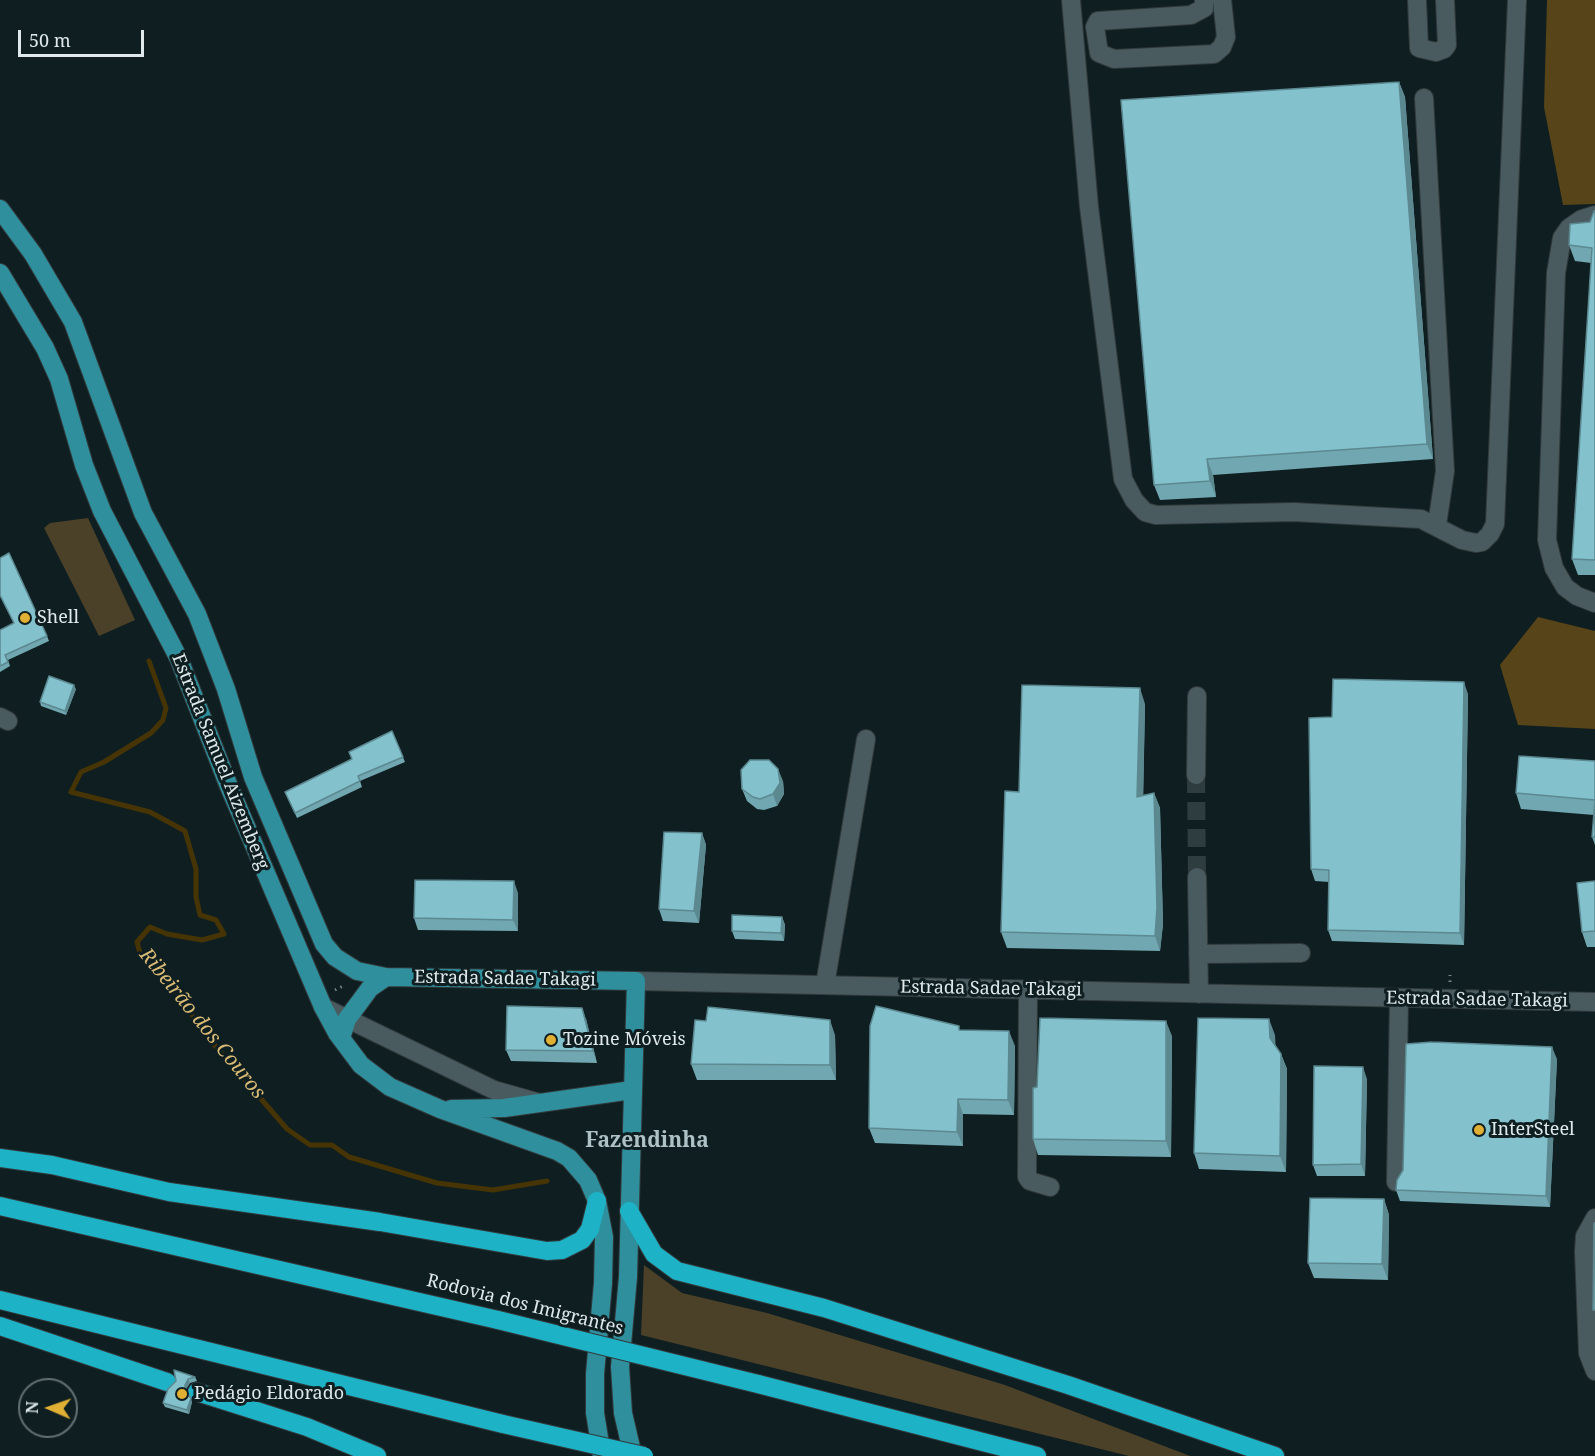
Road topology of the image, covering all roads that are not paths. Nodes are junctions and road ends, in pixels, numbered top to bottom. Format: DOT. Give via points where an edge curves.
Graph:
graph roads {
  1 [pos="1071,0"];
  2 [pos="1204,0"];
  3 [pos="1222,0"];
  4 [pos="1417,0"];
  5 [pos="1445,0"];
  6 [pos="1517,0"];
  7 [pos="1424,98"];
  8 [pos="0,209"];
  9 [pos="1595,215"];
  10 [pos="0,273"];
  11 [pos="1437,525"];
  12 [pos="1595,603"];
  13 [pos="1197,696"];
  14 [pos="866,739"];
  15 [pos="1196,775"];
  16 [pos="1197,877"];
  17 [pos="1301,953"];
  18 [pos="1198,954"];
  19 [pos="386,977"];
  20 [pos="636,981"];
  21 [pos="825,985"];
  22 [pos="1028,990"];
  23 [pos="1199,994"];
  24 [pos="1399,998"];
  25 [pos="327,1000"];
  26 [pos="1595,1002"];
  27 [pos="347,1019"];
  28 [pos="340,1038"];
  29 [pos="632,1090"];
  30 [pos="542,1104"];
  31 [pos="440,1109"];
  32 [pos="0,1158"];
  33 [pos="1396,1182"];
  34 [pos="1050,1187"];
  35 [pos="597,1202"];
  36 [pos="0,1206"];
  37 [pos="629,1211"];
  38 [pos="1595,1218"];
  39 [pos="0,1300"];
  40 [pos="0,1326"];
  41 [pos="1595,1371"];
  42 [pos="167,1382"];
  43 [pos="197,1392"];
  44 [pos="376,1456"];
  45 [pos="602,1456"];
  46 [pos="633,1456"];
  47 [pos="644,1456"];
  48 [pos="1037,1456"];
  49 [pos="1275,1456"];
  1 -- 11 [label="street" via="1089,207 1123,479 1134,500 1145,512 1156,515 1294,512 1421,519"];
  2 -- 3 [label="street" via="1204,8 1191,15 1098,21 1095,27 1099,53 1114,58 1214,54 1226,37"];
  4 -- 5 [label="street" via="1419,48 1436,52 1447,45"];
  6 -- 11 [label="street" via="1495,524 1490,534 1476,543 1462,540"];
  7 -- 11 [label="street" via="1444,471"];
  8 -- 19 [label="main road, Estrada Samuel Aizemberg" via="33,254 73,322 139,502 197,614 226,689 253,777 324,944 348,968"];
  9 -- 12 [label="street" via="1569,228 1562,238 1556,273 1547,540 1554,568 1565,587"];
  10 -- 25 [label="main road, Estrada Samuel Aizemberg" via="59,379 102,511 179,659 217,758"];
  13 -- 15 [label="street"];
  14 -- 21 [label="street"];
  16 -- 18 [label="street"];
  17 -- 18 [label="street"];
  18 -- 23 [label="street"];
  19 -- 20 [label="main road, Estrada Sadae Takagi"];
  19 -- 27 [label="main road" via="370,988"];
  20 -- 21 [label="street, Estrada Sadae Takagi"];
  20 -- 29 [label="main road"];
  21 -- 22 [label="street, Estrada Sadae Takagi"];
  22 -- 23 [label="street, Estrada Sadae Takagi"];
  22 -- 34 [label="street" via="1027,1176 1030,1181"];
  23 -- 24 [label="street, Estrada Sadae Takagi"];
  24 -- 26 [label="street, Estrada Sadae Takagi"];
  24 -- 33 [label="street"];
  25 -- 27 [label="street"];
  25 -- 28 [label="main road, Estrada Samuel Aizemberg"];
  27 -- 28 [label="main road"];
  27 -- 30 [label="street" via="494,1090"];
  28 -- 31 [label="main road, Estrada Samuel Aizemberg" via="361,1065 380,1081"];
  29 -- 30 [label="main road"];
  29 -- 37 [label="main road"];
  30 -- 31 [label="main road"];
  31 -- 35 [label="main road, Estrada Samuel Aizemberg" via="569,1158 578,1166"];
  32 -- 35 [label="highway" via="52,1165 169,1192 547,1251 562,1250 582,1240 590,1228"];
  35 -- 45 [label="main road, Estrada Samuel Aizemberg" via="604,1257 594,1374"];
  36 -- 48 [label="highway, Rodovia dos Imigrantes, bridge" via="498,1320"];
  37 -- 46 [label="main road" via="620,1389"];
  37 -- 49 [label="highway" via="654,1254 677,1271 824,1308"];
  38 -- 41 [label="street" via="1585,1236 1584,1252 1588,1353"];
  39 -- 47 [label="highway, bridge"];
  40 -- 42 [label="highway"];
  43 -- 44 [label="highway" via="307,1427"];
}
